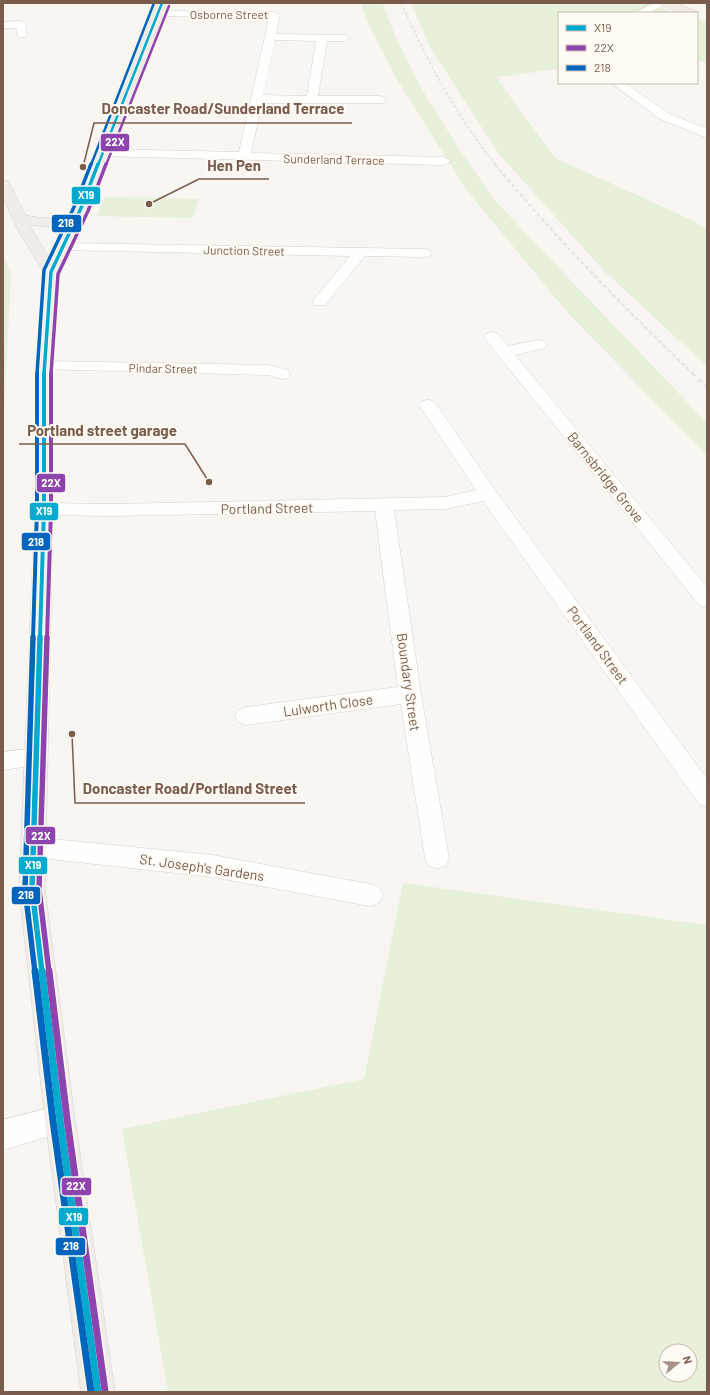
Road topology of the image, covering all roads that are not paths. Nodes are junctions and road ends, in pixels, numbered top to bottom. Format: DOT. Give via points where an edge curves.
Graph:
graph roads {
  1 [pos="277,3"];
  2 [pos="664,3"];
  3 [pos="160,8"];
  4 [pos="641,12"];
  5 [pos="691,12"];
  6 [pos="274,15"];
  7 [pos="3,25"];
  8 [pos="22,35"];
  9 [pos="270,37"];
  10 [pos="322,38"];
  11 [pos="345,38"];
  12 [pos="618,84"];
  13 [pos="257,99"];
  14 [pos="312,99"];
  15 [pos="380,100"];
  16 [pos="707,134"];
  17 [pos="103,153"];
  18 [pos="244,156"];
  19 [pos="444,161"];
  20 [pos="3,184"];
  21 [pos="79,214"];
  22 [pos="20,218"];
  23 [pos="27,234"];
  24 [pos="65,247"];
  25 [pos="361,252"];
  26 [pos="424,253"];
  27 [pos="51,272"];
  28 [pos="320,302"];
  29 [pos="492,337"];
  30 [pos="539,345"];
  31 [pos="505,352"];
  32 [pos="44,366"];
  33 [pos="282,374"];
  34 [pos="428,405"];
  35 [pos="488,494"];
  36 [pos="384,505"];
  37 [pos="44,509"];
  38 [pos="707,601"];
  39 [pos="410,694"];
  40 [pos="246,716"];
  41 [pos="35,757"];
  42 [pos="3,761"];
  43 [pos="707,797"];
  44 [pos="32,847"];
  45 [pos="437,858"];
  46 [pos="370,895"];
  47 [pos="60,1120"];
  48 [pos="3,1135"];
  49 [pos="98,1392"];
  1 -- 6 [label="street"];
  2 -- 4 [label="street"];
  2 -- 5 [label="highway"];
  3 -- 6 [label="street, Osborne Street"];
  3 -- 17 [label="highway"];
  6 -- 9 [label="street, Osborne Street"];
  7 -- 8 [label="street" via="21,24"];
  9 -- 10 [label="street"];
  9 -- 13 [label="street, Osborne Street"];
  10 -- 11 [label="street"];
  10 -- 14 [label="street"];
  12 -- 16 [label="street" via="664,116"];
  13 -- 14 [label="street"];
  13 -- 18 [label="street, Osborne Street"];
  14 -- 15 [label="street"];
  17 -- 18 [label="street, Sunderland Terrace"];
  17 -- 21 [label="highway"];
  18 -- 19 [label="street, Sunderland Terrace"];
  20 -- 22 [label="highway"];
  21 -- 22 [label="highway" via="65,221 51,223"];
  21 -- 24 [label="highway"];
  22 -- 23 [label="highway"];
  23 -- 24 [label="highway" via="50,246"];
  23 -- 27 [label="highway"];
  24 -- 25 [label="street, Junction Street"];
  24 -- 27 [label="highway"];
  25 -- 26 [label="street, Junction Street"];
  25 -- 28 [label="street"];
  27 -- 32 [label="highway"];
  29 -- 31 [label="street, Barnsbridge Grove"];
  30 -- 31 [label="street"];
  31 -- 38 [label="street, Barnsbridge Grove"];
  32 -- 33 [label="street, Pindar Street" via="269,370"];
  32 -- 37 [label="highway"];
  34 -- 35 [label="street, Portland Street"];
  35 -- 36 [label="street, Portland Street" via="446,503"];
  35 -- 43 [label="street, Portland Street"];
  36 -- 37 [label="street, Portland Street"];
  36 -- 39 [label="street, Boundary Street"];
  37 -- 41 [label="highway"];
  39 -- 40 [label="street, Lulworth Close"];
  39 -- 45 [label="street, Boundary Street"];
  41 -- 42 [label="street"];
  41 -- 44 [label="highway"];
  44 -- 46 [label="street, St. Joseph's Gardens" via="212,866"];
  44 -- 47 [label="highway" via="32,889"];
  47 -- 48 [label="street"];
  47 -- 49 [label="highway"];
}
